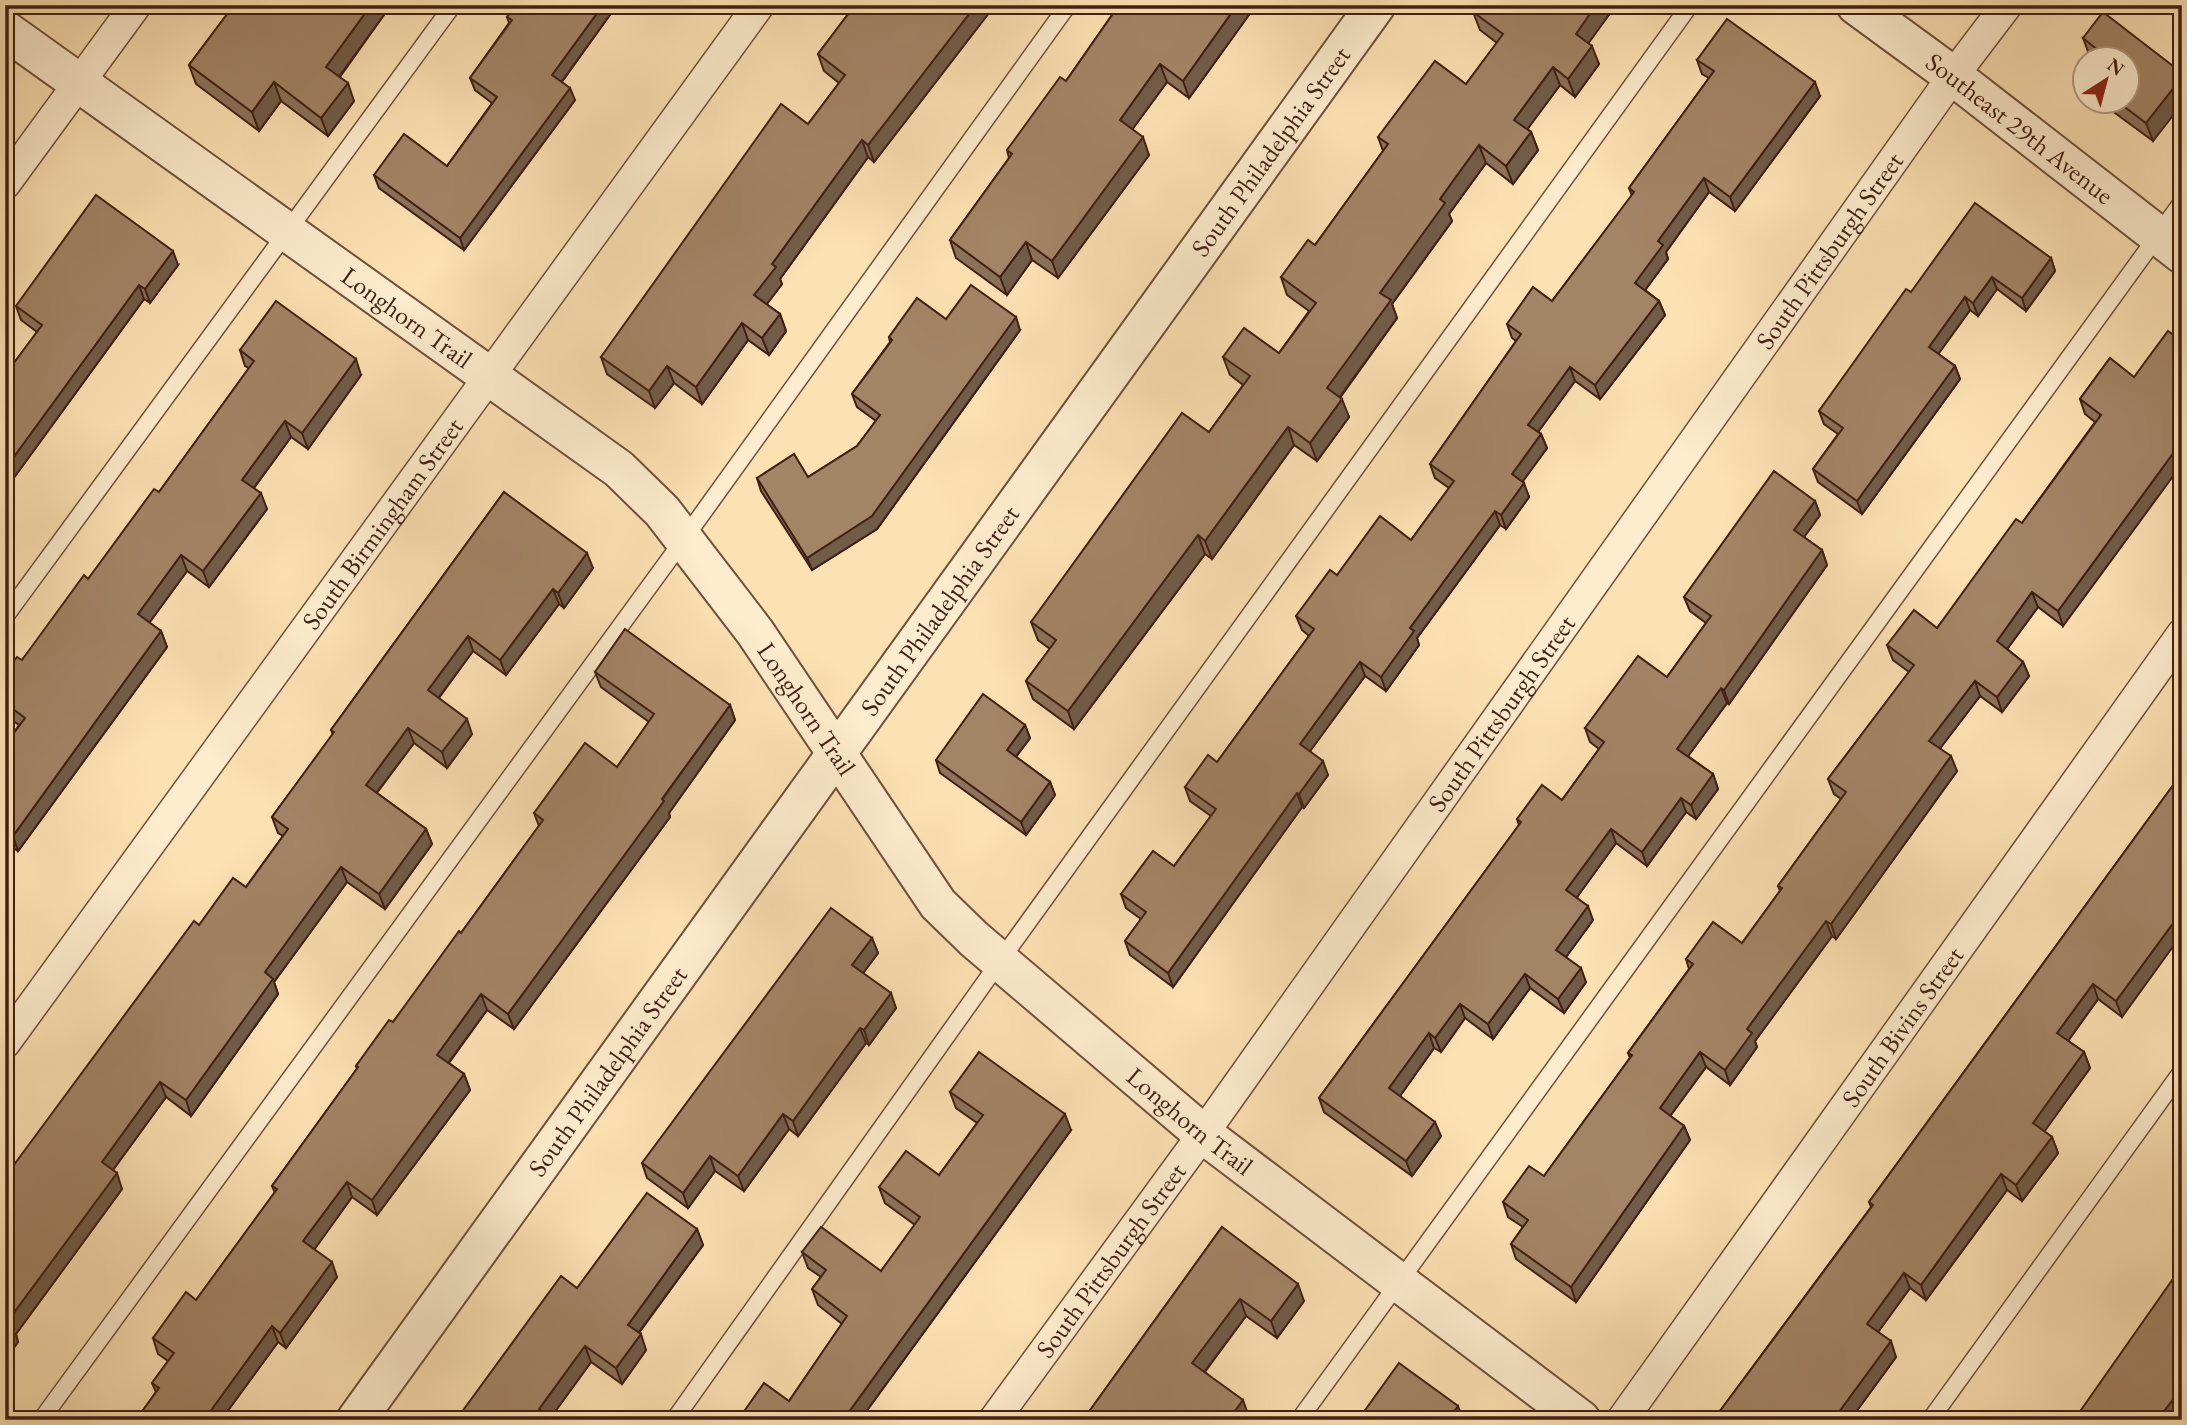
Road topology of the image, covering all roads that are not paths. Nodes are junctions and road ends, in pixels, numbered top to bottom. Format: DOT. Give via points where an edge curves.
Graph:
graph roads {
  1 [pos="136,5"];
  2 [pos="453,5"];
  3 [pos="759,5"];
  4 [pos="1068,5"];
  5 [pos="1376,5"];
  6 [pos="1690,5"];
  7 [pos="1856,5"];
  8 [pos="2007,5"];
  9 [pos="5,30"];
  10 [pos="1953,76"];
  11 [pos="79,83"];
  12 [pos="5,184"];
  13 [pos="2182,202"];
  14 [pos="286,230"];
  15 [pos="2170,245"];
  16 [pos="491,376"];
  17 [pos="684,539"];
  18 [pos="5,617"];
  19 [pos="2182,634"];
  20 [pos="836,755"];
  21 [pos="1000,961"];
  22 [pos="5,1043"];
  23 [pos="2182,1071"];
  24 [pos="1203,1133"];
  25 [pos="1399,1283"];
  26 [pos="41,1420"];
  27 [pos="356,1420"];
  28 [pos="674,1420"];
  29 [pos="994,1420"];
  30 [pos="1299,1420"];
  31 [pos="1581,1420"];
  32 [pos="1622,1420"];
  33 [pos="1930,1420"];
  1 -- 11 [label="street"];
  2 -- 14 [label="lane"];
  3 -- 16 [label="street, South Birmingham Street"];
  4 -- 17 [label="lane"];
  5 -- 20 [label="street, South Philadelphia Street"];
  6 -- 21 [label="lane"];
  7 -- 10 [label="street, Southeast 29th Avenue"];
  8 -- 10 [label="street, South Pittsburgh Street"];
  9 -- 11 [label="street, Longhorn Trail"];
  10 -- 15 [label="street, Southeast 29th Avenue"];
  10 -- 24 [label="street, South Pittsburgh Street"];
  11 -- 12 [label="street"];
  11 -- 14 [label="street, Longhorn Trail"];
  13 -- 15 [label="lane"];
  14 -- 16 [label="street, Longhorn Trail"];
  14 -- 18 [label="lane"];
  15 -- 25 [label="lane"];
  16 -- 17 [label="street, Longhorn Trail" via="620,470"];
  16 -- 22 [label="street, South Birmingham Street"];
  17 -- 20 [label="street, Longhorn Trail" via="755,632"];
  17 -- 26 [label="lane"];
  19 -- 32 [label="street, South Bivins Street"];
  20 -- 21 [label="street, Longhorn Trail" via="938,904"];
  20 -- 27 [label="street, South Philadelphia Street"];
  21 -- 24 [label="street, Longhorn Trail"];
  21 -- 28 [label="lane"];
  23 -- 33 [label="lane"];
  24 -- 25 [label="street, Longhorn Trail"];
  24 -- 29 [label="street, South Pittsburgh Street"];
  25 -- 30 [label="lane"];
  25 -- 31 [label="street, Longhorn Trail"];
}
